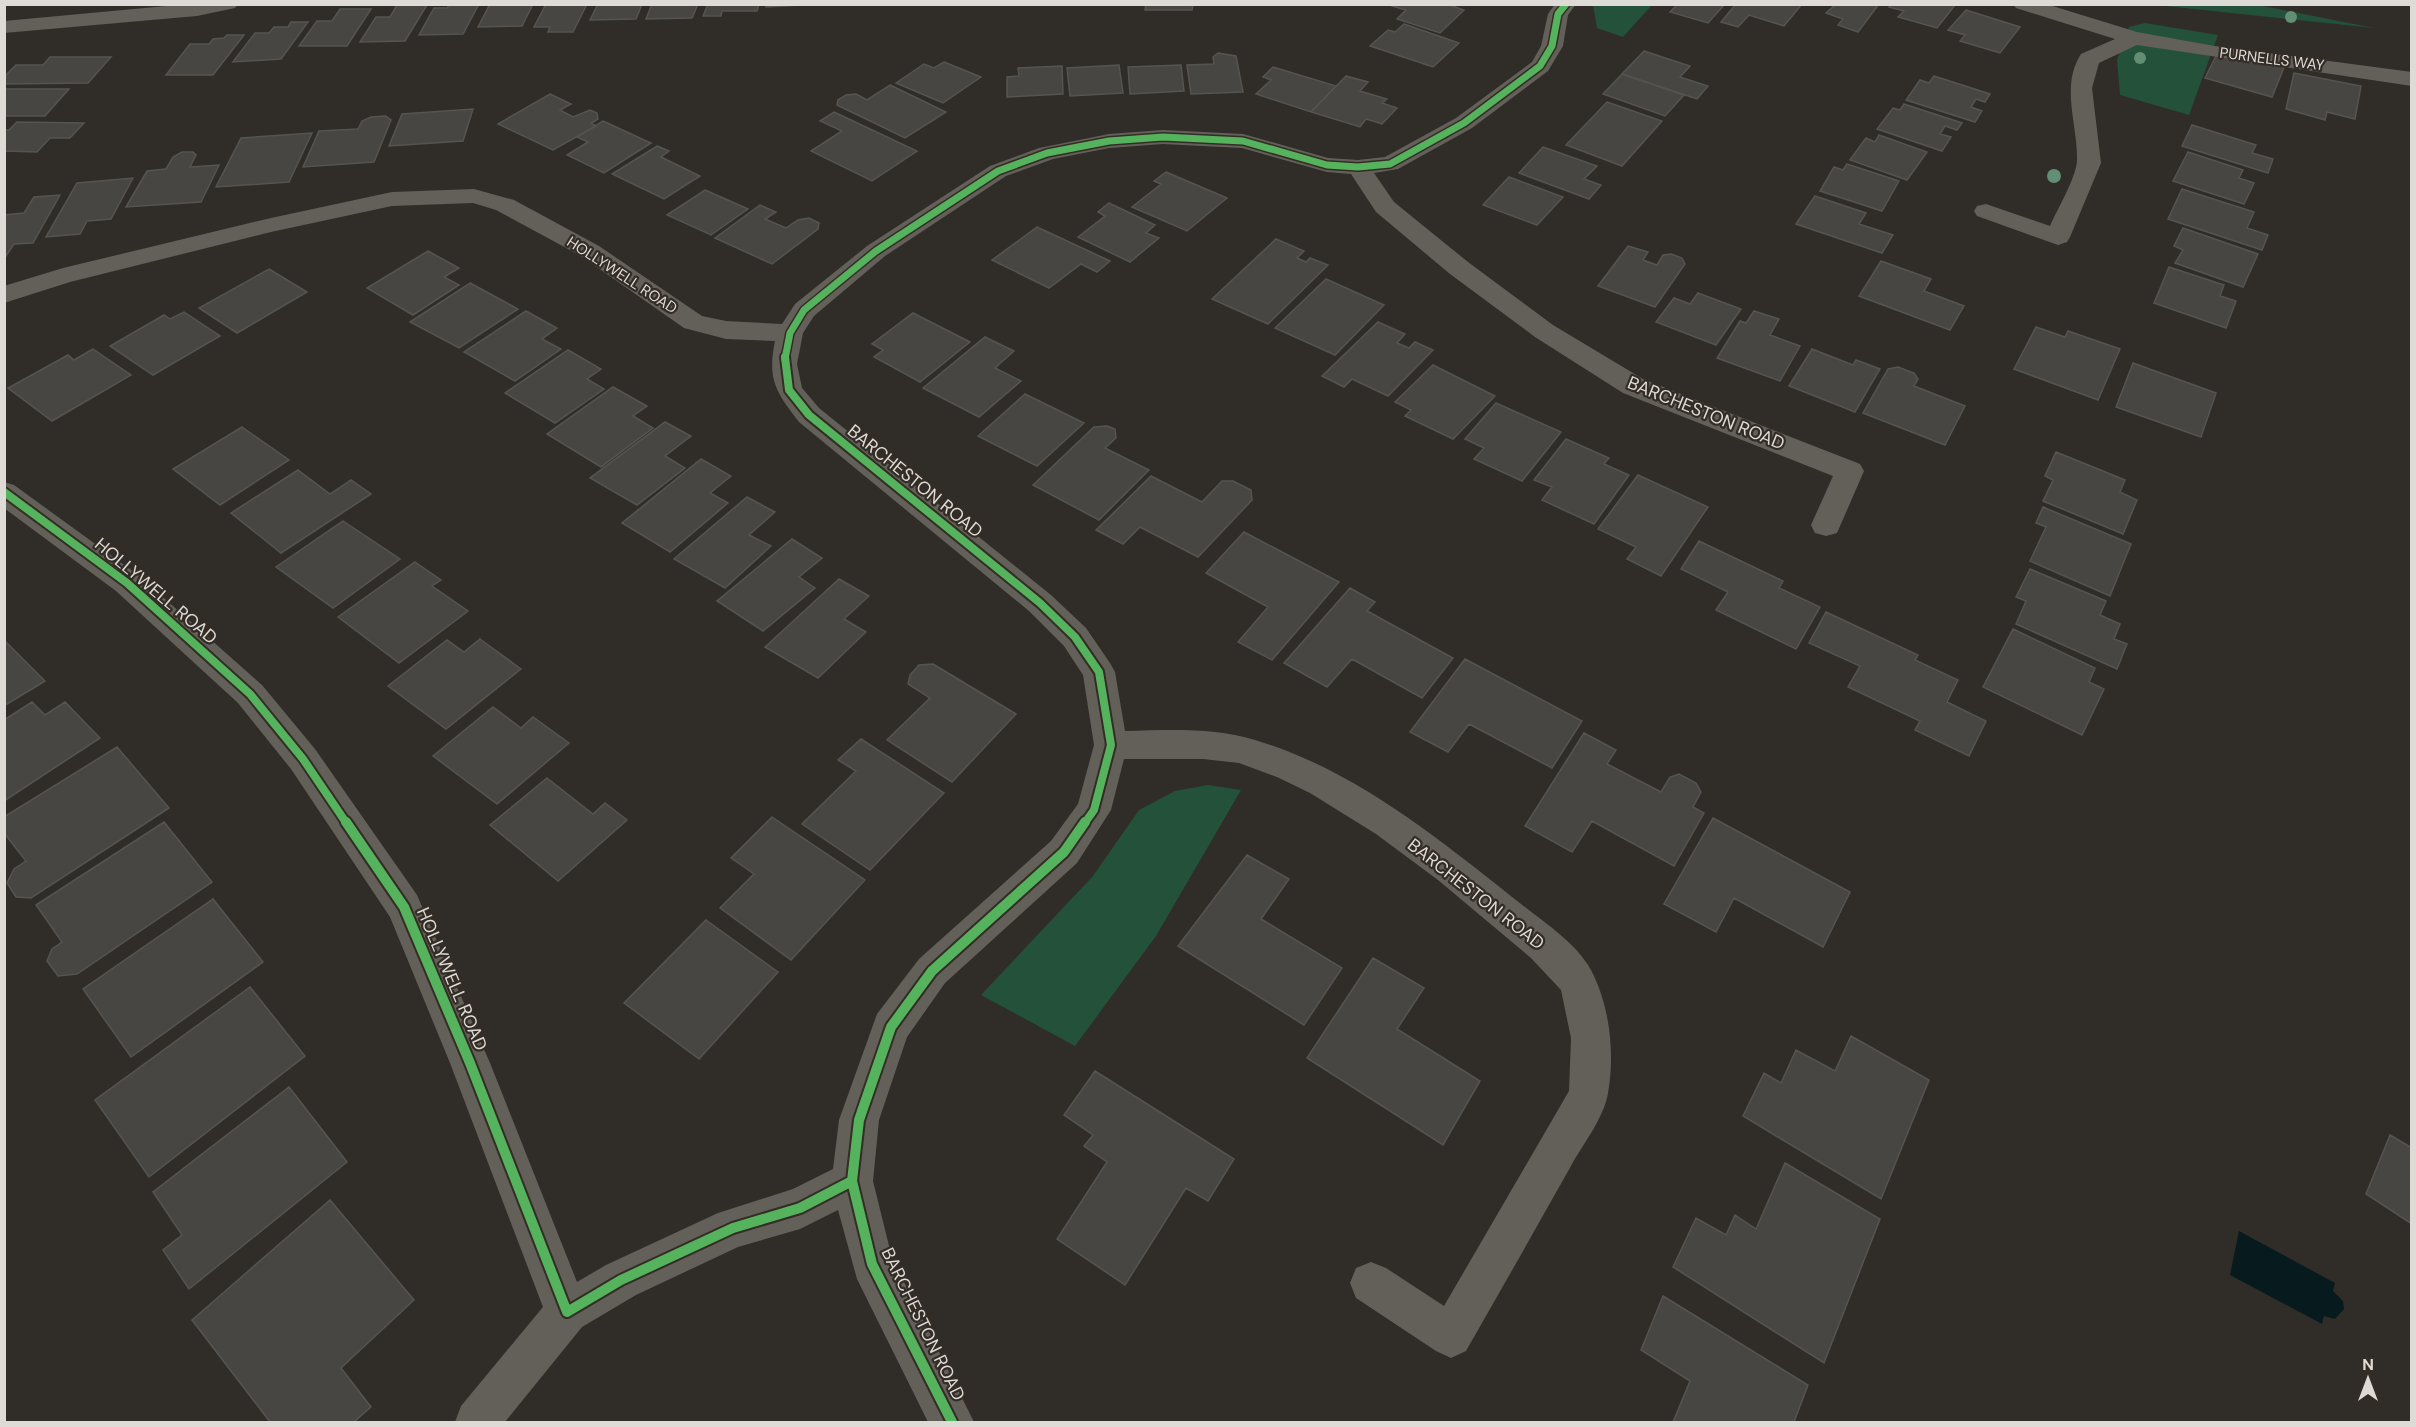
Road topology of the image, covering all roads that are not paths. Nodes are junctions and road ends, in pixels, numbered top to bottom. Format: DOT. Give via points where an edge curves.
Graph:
graph roads {
  1 [pos="228,4"];
  2 [pos="1566,4"];
  3 [pos="2023,4"];
  4 [pos="4,27"];
  5 [pos="2134,38"];
  6 [pos="2412,79"];
  7 [pos="1359,167"];
  8 [pos="1986,211"];
  9 [pos="4,294"];
  10 [pos="790,333"];
  11 [pos="4,492"];
  12 [pos="1826,525"];
  13 [pos="1112,745"];
  14 [pos="852,1181"];
  15 [pos="1371,1283"];
  16 [pos="567,1312"];
  17 [pos="477,1422"];
  18 [pos="952,1422"];
  1 -- 4 [label="street"];
  2 -- 7 [label="street, BARCHESTON ROAD" via="1558,14 1552,46 1539,66 1464,123 1429,143 1390,164"];
  3 -- 5 [label="street, PURNELLS WAY"];
  5 -- 6 [label="street, PURNELLS WAY"];
  5 -- 8 [label="street" via="2089,59 2080,87 2089,163 2058,237"];
  7 -- 10 [label="street, BARCHESTON ROAD" via="1327,165 1243,141 1199,138 1109,141 1047,153 998,171 876,251 804,310"];
  7 -- 12 [label="street, BARCHESTON ROAD" via="1386,207 1459,268 1544,331 1633,386 1851,471"];
  9 -- 10 [label="street, HOLLYWELL ROAD" via="271,225 392,200 474,196 505,205 590,251 693,322 726,330"];
  10 -- 13 [label="street, BARCHESTON ROAD" via="784,364 789,390 808,415 1040,603 1075,637 1099,672"];
  11 -- 16 [label="street, HOLLYWELL ROAD" via="127,583 250,694 303,759 404,908 470,1063"];
  13 -- 14 [label="street, BARCHESTON ROAD" via="1094,810 1064,852 932,971 891,1027 859,1120"];
  13 -- 15 [label="street, BARCHESTON ROAD" via="1199,744 1255,753 1312,778 1366,809 1479,891 1539,941 1577,981 1591,1032 1593,1059 1588,1096 1451,1336"];
  14 -- 16 [label="street" via="800,1208 723,1232 621,1280"];
  14 -- 18 [label="street, BARCHESTON ROAD" via="872,1264"];
  16 -- 17 [label="street"];
}
